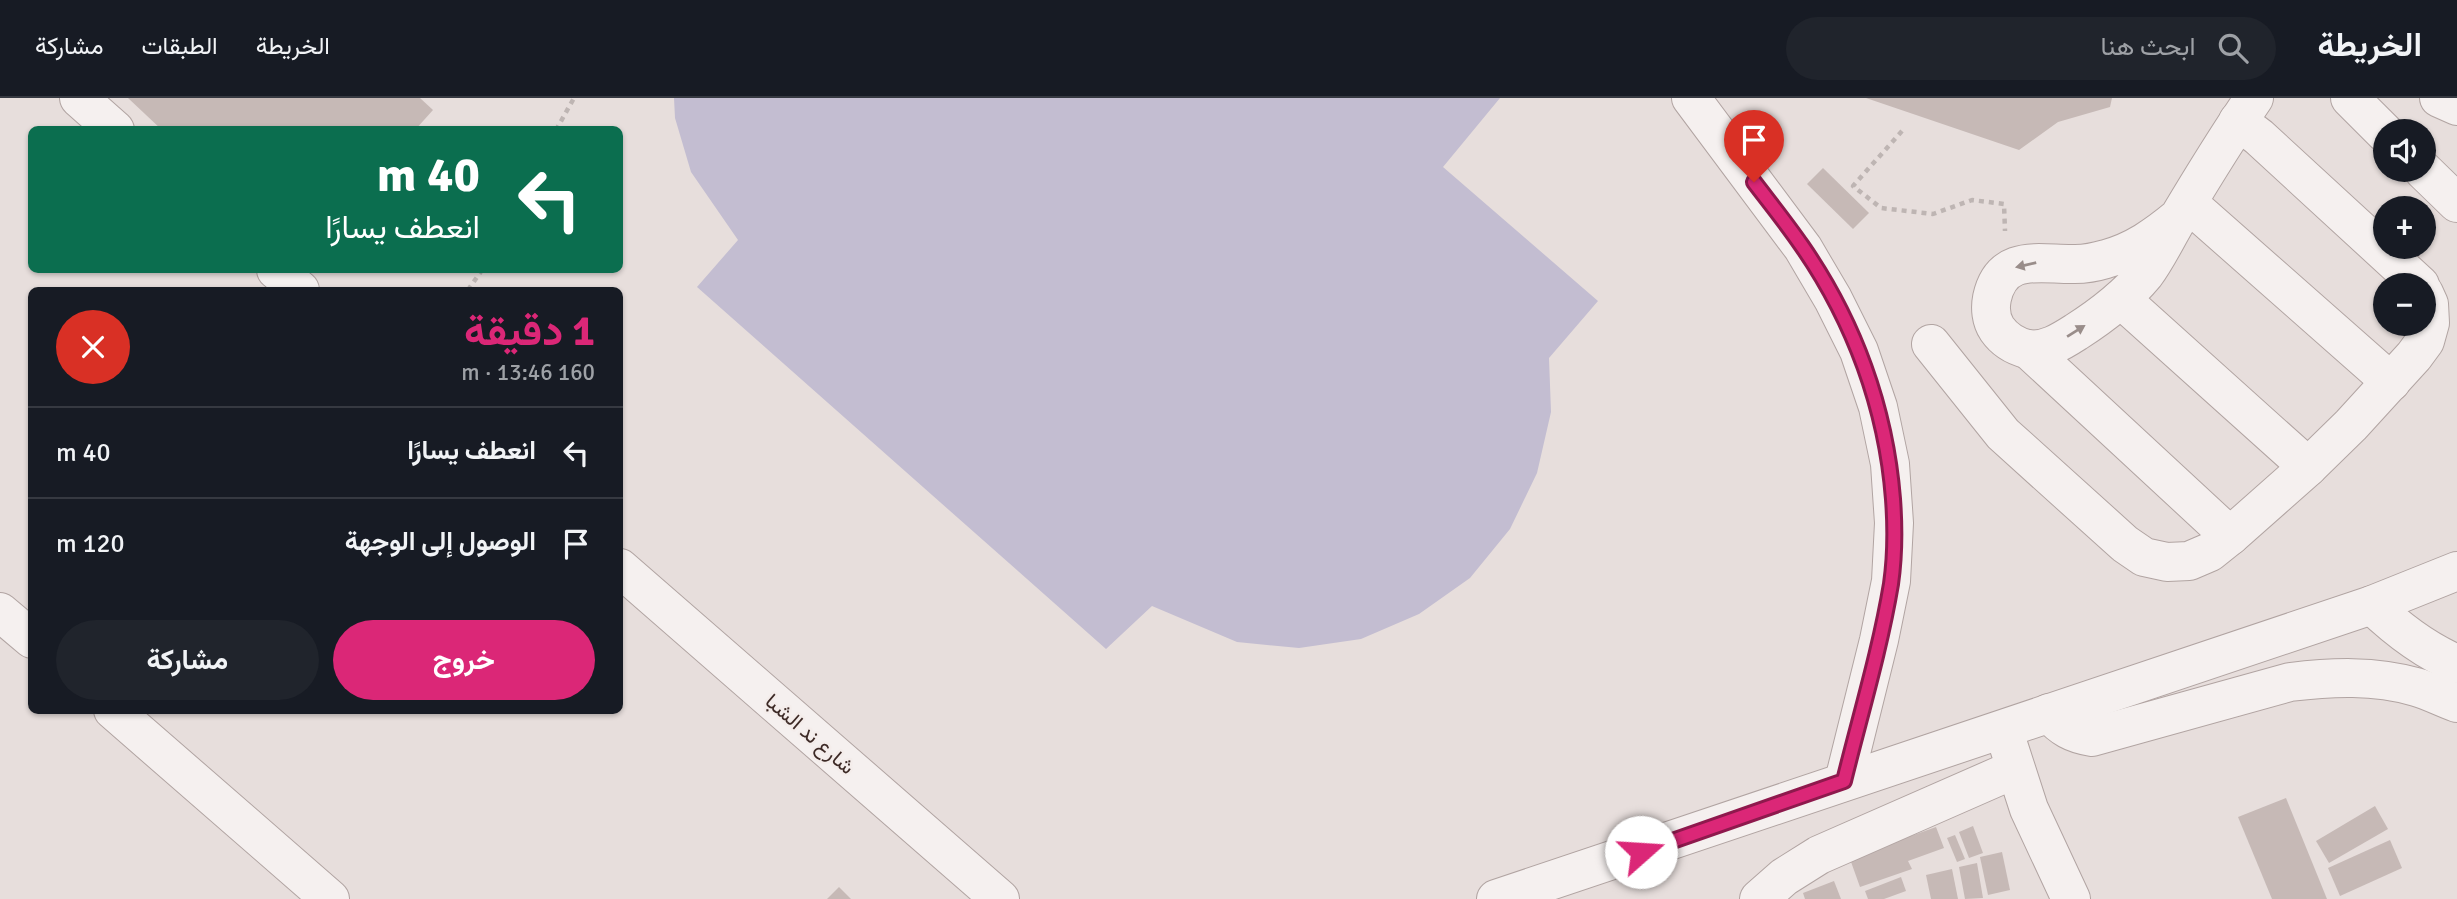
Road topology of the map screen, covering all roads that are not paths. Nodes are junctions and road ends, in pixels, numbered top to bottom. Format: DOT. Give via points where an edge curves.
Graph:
graph roads {
  1 [pos="79,98"];
  2 [pos="1691,98"];
  3 [pos="2350,98"];
  4 [pos="2439,98"];
  5 [pos="2457,106"];
  6 [pos="2246,110"];
  7 [pos="2373,121"];
  8 [pos="110,126"];
  9 [pos="2435,182"];
  10 [pos="2457,203"];
  11 [pos="2183,210"];
  12 [pos="280,273"];
  13 [pos="2407,273"];
  14 [pos="296,287"];
  15 [pos="2121,299"];
  16 [pos="2426,336"];
  17 [pos="1931,344"];
  18 [pos="2028,349"];
  19 [pos="2391,382"];
  20 [pos="2308,467"];
  21 [pos="2230,536"];
  22 [pos="623,571"];
  23 [pos="2457,571"];
  24 [pos="2372,605"];
  25 [pos="0,612"];
  26 [pos="28,636"];
  27 [pos="2457,664"];
  28 [pos="2457,703"];
  29 [pos="2049,713"];
  30 [pos="118,714"];
  31 [pos="2003,728"];
  32 [pos="2014,769"];
  33 [pos="1844,781"];
  34 [pos="330,899"];
  35 [pos="1000,899"];
  36 [pos="1496,899"];
  37 [pos="1759,899"];
  38 [pos="2071,899"];
  1 -- 8 [label="lane"];
  2 -- 33 [label="lane" via="1803,248 1859,351 1878,407 1891,476 1891,581"];
  3 -- 7 [label="lane"];
  4 -- 5 [label="lane"];
  6 -- 11 [label="lane"];
  6 -- 13 [label="lane" via="2269,146"];
  9 -- 10 [label="lane"];
  11 -- 15 [label="lane" via="2163,247"];
  11 -- 18 [label="lane, one-way" via="2156,236 2131,251 2075,264 2026,262 2007,271 1994,287 1990,307 1996,327 2009,342"];
  11 -- 19 [label="lane"];
  12 -- 14 [label="lane"];
  18 -- 15 [label="lane, one-way" via="2048,347 2067,337"];
  15 -- 20 [label="lane"];
  16 -- 19 [label="lane"];
  17 -- 21 [label="lane" via="2022,453 2125,544 2166,562 2189,561"];
  18 -- 21 [label="lane"];
  19 -- 20 [label="lane"];
  20 -- 21 [label="lane"];
  22 -- 35 [label="lane, شارع ند الشبا"];
  23 -- 24 [label="lane"];
  24 -- 27 [label="lane" via="2417,643"];
  24 -- 29 [label="lane"];
  25 -- 26 [label="lane"];
  28 -- 29 [label="lane" via="2385,680 2332,678 2290,682 2092,737 2060,726"];
  29 -- 31 [label="lane"];
  30 -- 34 [label="lane"];
  31 -- 32 [label="lane"];
  31 -- 33 [label="lane"];
  32 -- 37 [label="lane" via="1819,855"];
  32 -- 38 [label="lane"];
  33 -- 36 [label="lane"];
}
